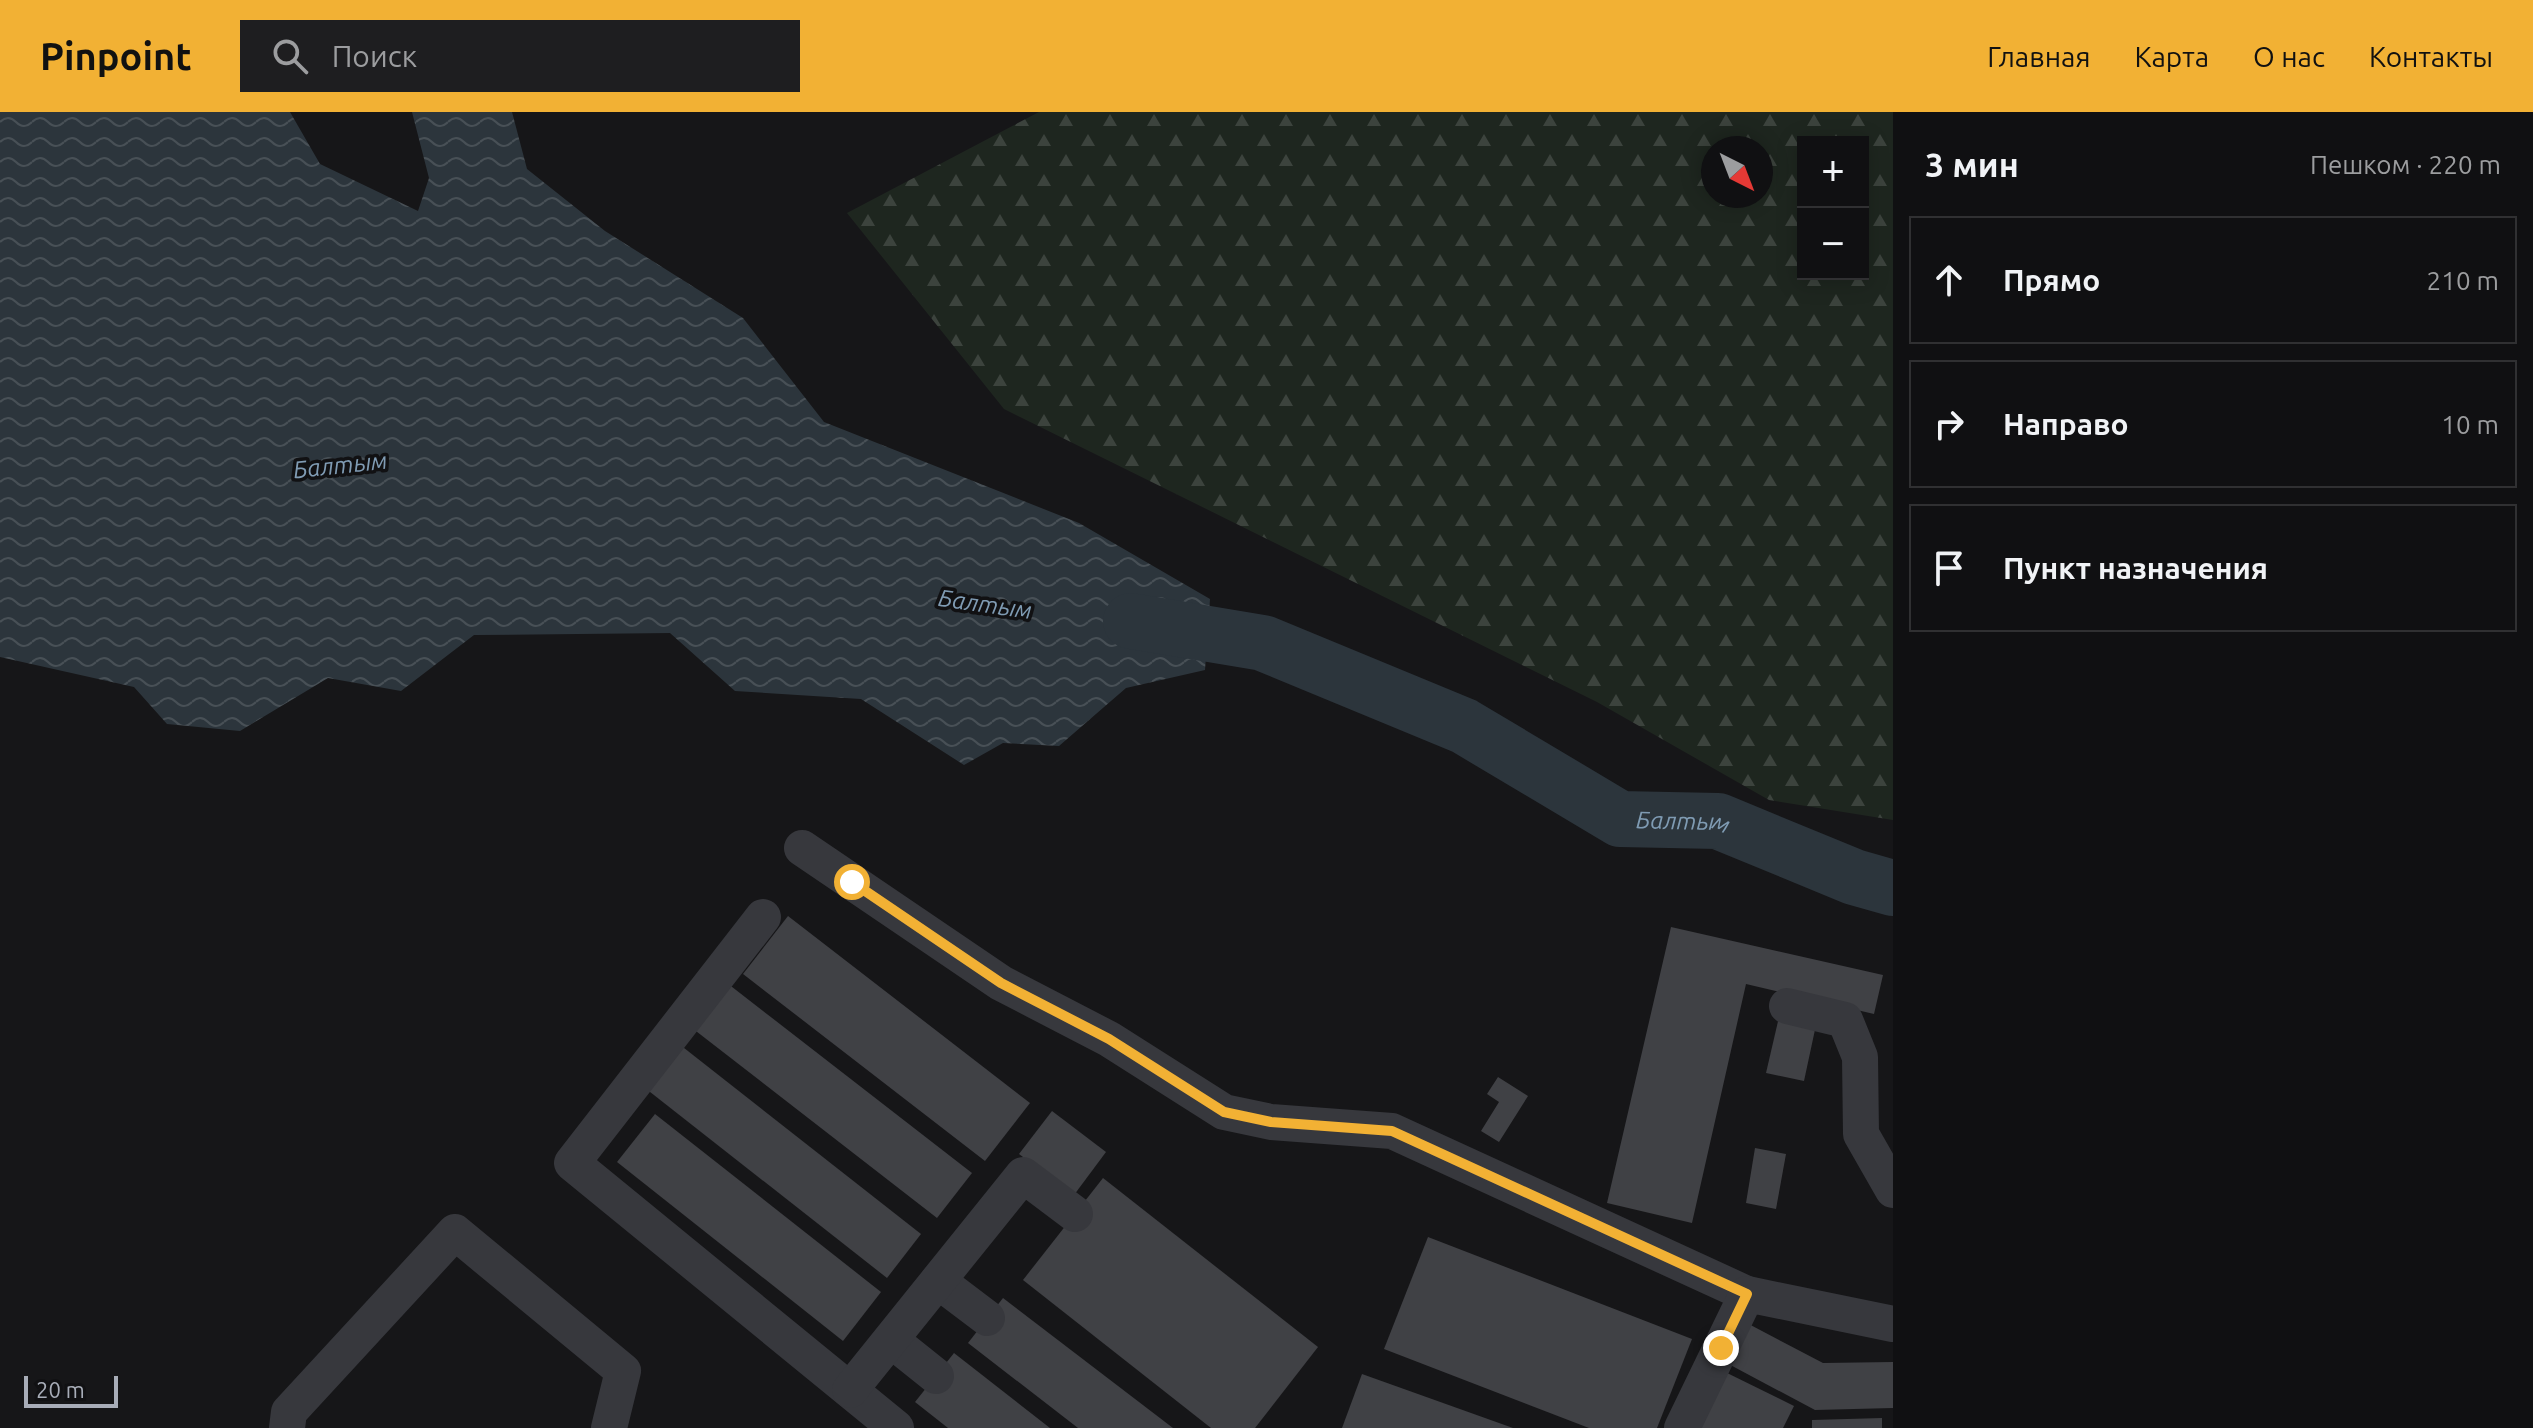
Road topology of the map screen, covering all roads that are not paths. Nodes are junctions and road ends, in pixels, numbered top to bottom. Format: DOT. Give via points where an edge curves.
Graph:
graph roads {
  1 [pos="802,848"];
  2 [pos="763,917"];
  3 [pos="1787,1006"];
  4 [pos="1893,1190"];
  5 [pos="1075,1214"];
  6 [pos="938,1281"];
  7 [pos="1747,1294"];
  8 [pos="987,1318"];
  9 [pos="1893,1324"];
  10 [pos="891,1340"];
  11 [pos="936,1376"];
  12 [pos="850,1390"];
  13 [pos="287,1428"];
  14 [pos="609,1428"];
  15 [pos="896,1428"];
  16 [pos="1682,1428"];
  1 -- 7 [label="street" via="1001,983 1109,1039 1224,1112 1271,1122 1392,1131"];
  2 -- 12 [label="street" via="572,1163"];
  3 -- 4 [label="street" via="1845,1020 1860,1057 1861,1134"];
  5 -- 6 [label="street" via="1023,1175"];
  6 -- 8 [label="street"];
  6 -- 10 [label="street"];
  7 -- 9 [label="street"];
  7 -- 16 [label="street"];
  10 -- 11 [label="street"];
  10 -- 12 [label="street"];
  12 -- 15 [label="street"];
  13 -- 14 [label="street" via="289,1412 455,1232 623,1371"];
}
